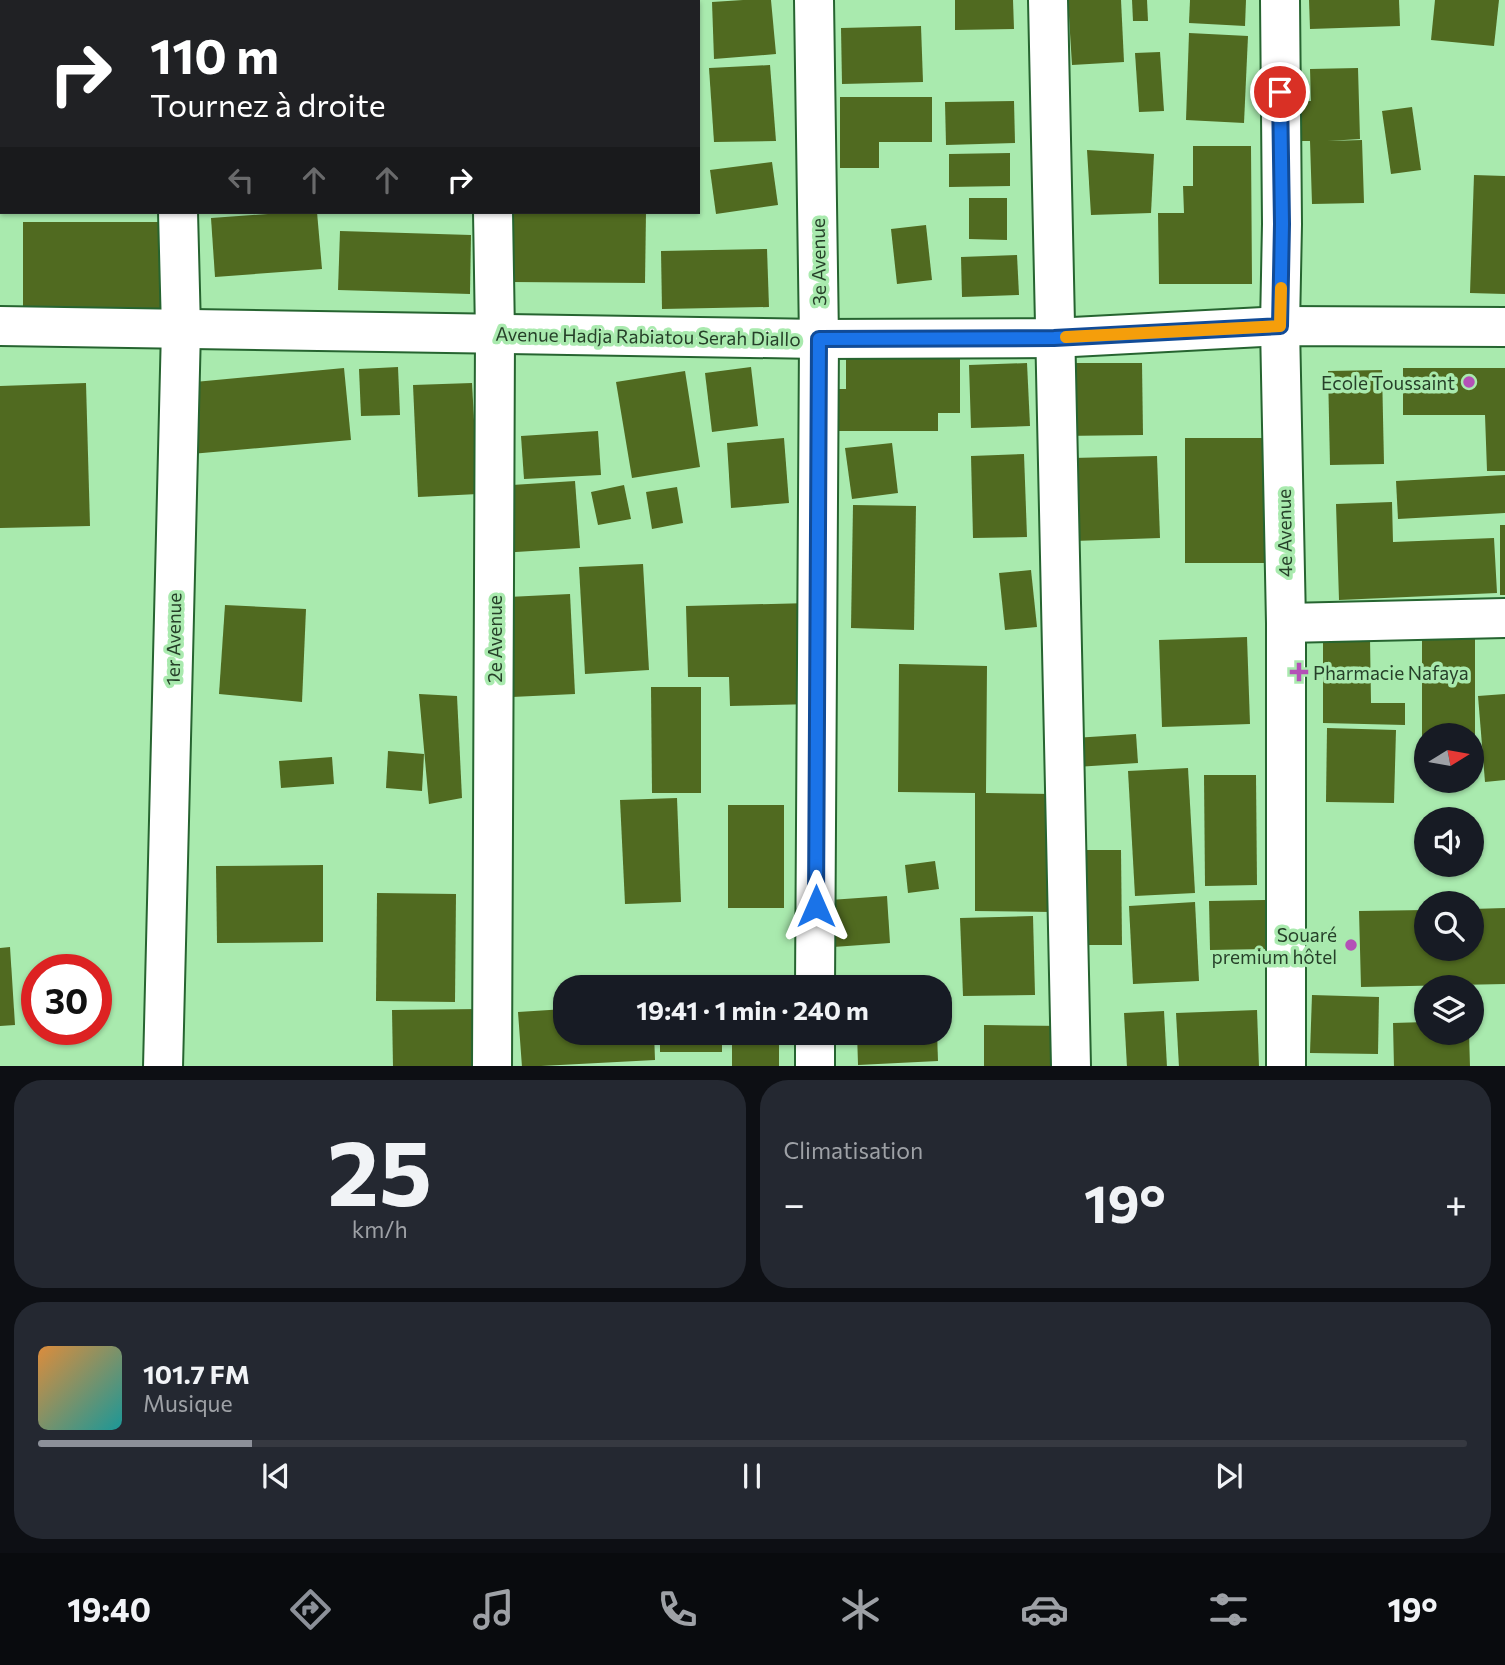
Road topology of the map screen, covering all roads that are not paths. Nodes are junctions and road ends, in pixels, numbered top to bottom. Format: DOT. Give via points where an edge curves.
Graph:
graph roads {
  1 [pos="814,0"];
  2 [pos="1048,0"];
  3 [pos="1280,0"];
  4 [pos="178,214"];
  5 [pos="493,214"];
  6 [pos="0,326"];
  7 [pos="1280,326"];
  8 [pos="1505,327"];
  9 [pos="181,329"];
  10 [pos="495,334"];
  11 [pos="1054,338"];
  12 [pos="819,339"];
  13 [pos="1505,618"];
  14 [pos="1286,624"];
  15 [pos="815,975"];
  16 [pos="815,1045"];
  17 [pos="163,1066"];
  18 [pos="492,1066"];
  19 [pos="815,1066"];
  20 [pos="1071,1066"];
  21 [pos="1286,1066"];
  1 -- 12 [label="street, 3e Avenue"];
  2 -- 11 [label="street"];
  3 -- 7 [label="street, 4e Avenue"];
  4 -- 9 [label="street, 1er Avenue"];
  5 -- 10 [label="street, 2e Avenue"];
  6 -- 9 [label="street, Avenue Hadja Rabiatou Serah Diallo"];
  7 -- 8 [label="street, Avenue Hadja Rabiatou Serah Diallo"];
  7 -- 11 [label="street, Avenue Hadja Rabiatou Serah Diallo"];
  7 -- 14 [label="street, 4e Avenue"];
  9 -- 10 [label="street, Avenue Hadja Rabiatou Serah Diallo"];
  9 -- 17 [label="street, 1er Avenue"];
  10 -- 12 [label="street, Avenue Hadja Rabiatou Serah Diallo"];
  10 -- 18 [label="street, 2e Avenue"];
  11 -- 12 [label="street, Avenue Hadja Rabiatou Serah Diallo"];
  11 -- 20 [label="street"];
  12 -- 15 [label="street, 3e Avenue"];
  13 -- 14 [label="street"];
  14 -- 21 [label="street, 4e Avenue"];
  16 -- 19 [label="street"];
}
